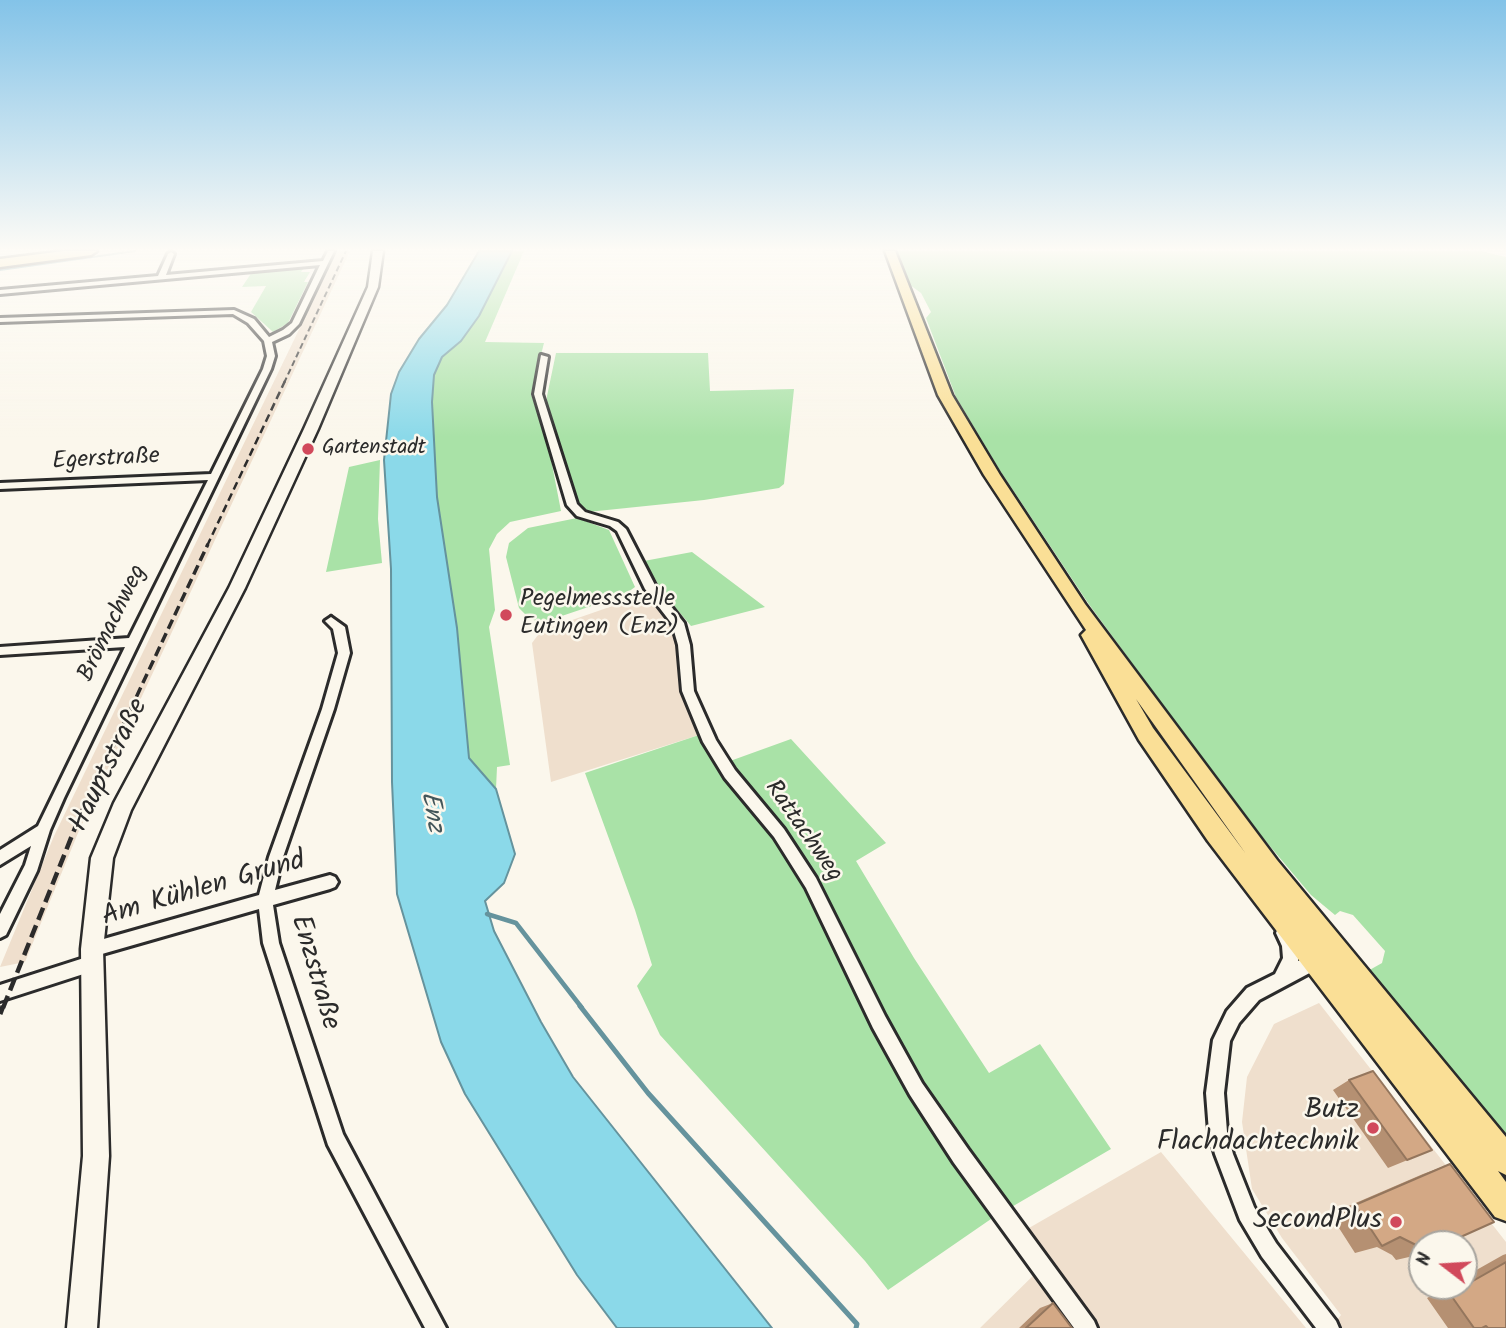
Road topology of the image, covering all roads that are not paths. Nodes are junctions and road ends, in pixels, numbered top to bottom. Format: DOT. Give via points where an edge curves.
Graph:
graph roads {
  1 [pos="206,313"];
  2 [pos="236,313"];
  3 [pos="300,313"];
  4 [pos="362,313"];
  5 [pos="914,313"];
  6 [pos="0,320"];
  7 [pos="268,341"];
  8 [pos="544,357"];
  9 [pos="213,477"];
  10 [pos="0,486"];
  11 [pos="1079,608"];
  12 [pos="331,621"];
  13 [pos="131,642"];
  14 [pos="0,651"];
  15 [pos="43,830"];
  16 [pos="0,858"];
  17 [pos="330,882"];
  18 [pos="265,900"];
  19 [pos="1272,908"];
  20 [pos="0,930"];
  21 [pos="92,956"];
  22 [pos="1325,958"];
  23 [pos="1280,979"];
  24 [pos="0,993"];
  25 [pos="1506,1160"];
  26 [pos="1506,1206"];
  27 [pos="82,1328"];
  28 [pos="436,1328"];
  29 [pos="1087,1328"];
  30 [pos="1329,1328"];
  1 -- 6 [label="street"];
  2 -- 7 [label="street" via="251,321"];
  3 -- 7 [label="street" via="286,332"];
  4 -- 21 [label="street, Hauptstraße" via="237,588 110,834 98,882"];
  5 -- 11 [label="main road" via="945,396"];
  7 -- 9 [label="street, Brömachweg" via="271,356 267,369"];
  8 -- 29 [label="street, Rattachweg" via="538,394 572,505 581,514 621,529 651,589 678,623 688,691 709,742 798,862 916,1089"];
  9 -- 10 [label="street, Egerstraße"];
  9 -- 13 [label="street, Brömachweg"];
  11 -- 19 [label="main road" via="1095,648 1146,734"];
  11 -- 22 [label="main road" via="1237,825"];
  12 -- 18 [label="street, Enzstraße" via="340,627 344,653"];
  13 -- 14 [label="street"];
  13 -- 15 [label="street, Brömachweg"];
  15 -- 16 [label="street"];
  15 -- 20 [label="street, Brömachweg" via="32,866"];
  17 -- 18 [label="street, Am Kühlen Grund"];
  18 -- 21 [label="street, Am Kühlen Grund"];
  18 -- 28 [label="street, Enzstraße" via="271,943 335,1138"];
  19 -- 22 [label="main road"];
  19 -- 23 [label="street" via="1291,953"];
  21 -- 24 [label="street"];
  21 -- 27 [label="street, Hauptstraße" via="96,1156"];
  22 -- 23 [label="street"];
  22 -- 25 [label="main road"];
  22 -- 26 [label="main road"];
  23 -- 30 [label="street" via="1253,994 1227,1028 1215,1076 1218,1132 1256,1230"];
}
